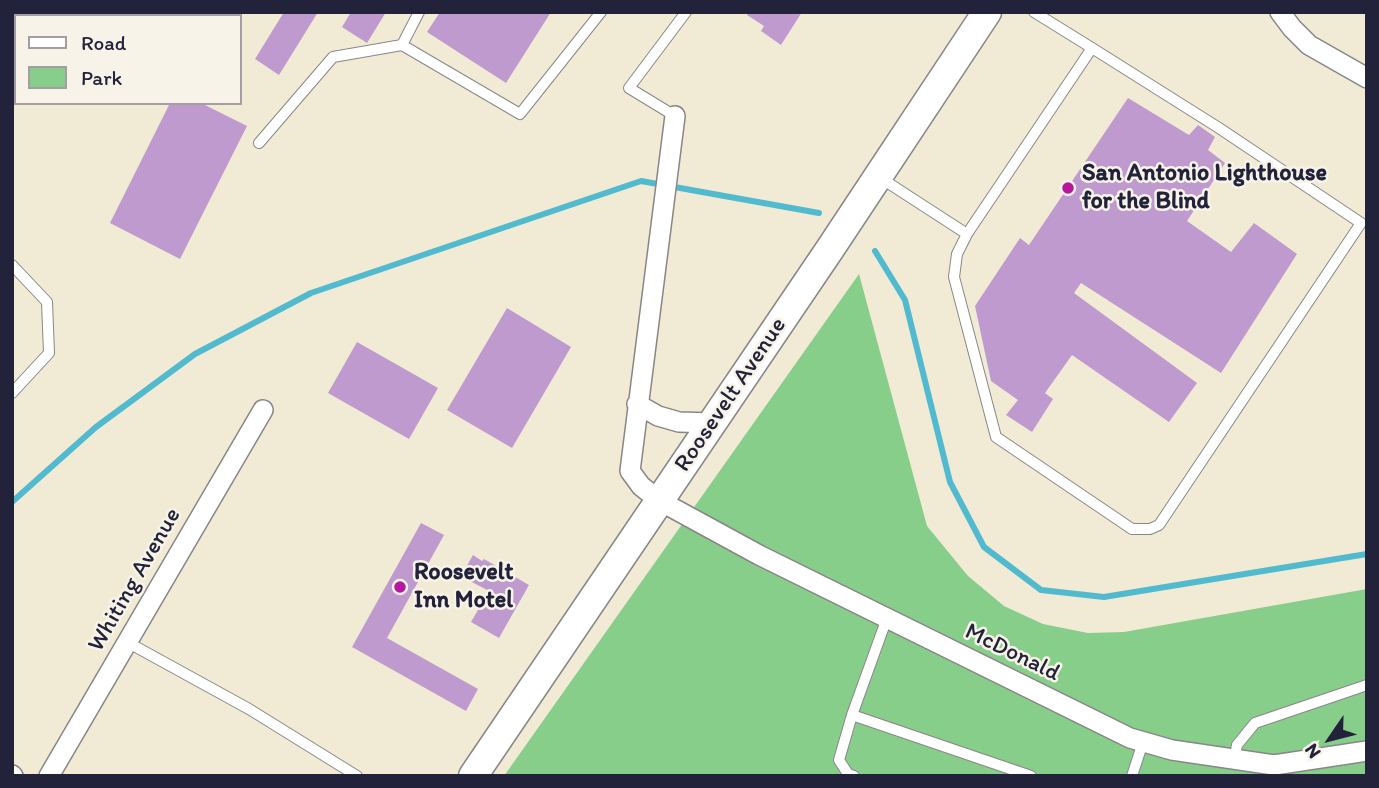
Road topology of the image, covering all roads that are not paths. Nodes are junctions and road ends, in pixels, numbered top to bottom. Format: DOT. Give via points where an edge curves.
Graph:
graph roads {
  1 [pos="419,12"];
  2 [pos="601,12"];
  3 [pos="686,12"];
  4 [pos="987,12"];
  5 [pos="1034,12"];
  6 [pos="1280,12"];
  7 [pos="402,45"];
  8 [pos="1092,48"];
  9 [pos="1367,78"];
  10 [pos="675,116"];
  11 [pos="259,143"];
  12 [pos="878,176"];
  13 [pos="967,234"];
  14 [pos="12,265"];
  15 [pos="12,393"];
  16 [pos="637,404"];
  17 [pos="263,410"];
  18 [pos="713,423"];
  19 [pos="660,501"];
  20 [pos="887,618"];
  21 [pos="127,642"];
  22 [pos="1367,685"];
  23 [pos="852,715"];
  24 [pos="1143,742"];
  25 [pos="1367,751"];
  26 [pos="1234,761"];
  27 [pos="48,776"];
  28 [pos="357,776"];
  29 [pos="472,776"];
  30 [pos="854,776"];
  31 [pos="1031,776"];
  32 [pos="1132,776"];
  1 -- 7 [label="lane"];
  2 -- 7 [label="lane" via="520,114"];
  3 -- 10 [label="lane" via="629,88"];
  4 -- 12 [label="main road, Roosevelt Avenue"];
  5 -- 8 [label="lane"];
  6 -- 9 [label="street" via="1309,44"];
  7 -- 11 [label="lane" via="334,57"];
  8 -- 13 [label="lane"];
  8 -- 13 [label="lane" via="1361,223 1159,525 1132,529 996,437 954,277 957,254"];
  10 -- 16 [label="street"];
  12 -- 13 [label="lane"];
  12 -- 18 [label="main road, Roosevelt Avenue"];
  14 -- 15 [label="lane" via="47,302 49,353"];
  16 -- 18 [label="street" via="678,422"];
  16 -- 19 [label="street, McDonald" via="630,471"];
  17 -- 21 [label="street, Whiting Avenue"];
  18 -- 19 [label="main road, Roosevelt Avenue"];
  19 -- 20 [label="street, McDonald"];
  19 -- 29 [label="main road, Roosevelt Avenue"];
  20 -- 23 [label="lane"];
  20 -- 24 [label="street, McDonald"];
  21 -- 27 [label="street, Whiting Avenue"];
  21 -- 28 [label="lane" via="249,709"];
  22 -- 26 [label="lane" via="1255,723 1237,744"];
  23 -- 30 [label="lane" via="839,760"];
  23 -- 31 [label="lane"];
  24 -- 26 [label="street, McDonald"];
  24 -- 32 [label="lane"];
  25 -- 26 [label="street, McDonald" via="1274,765"];
}
